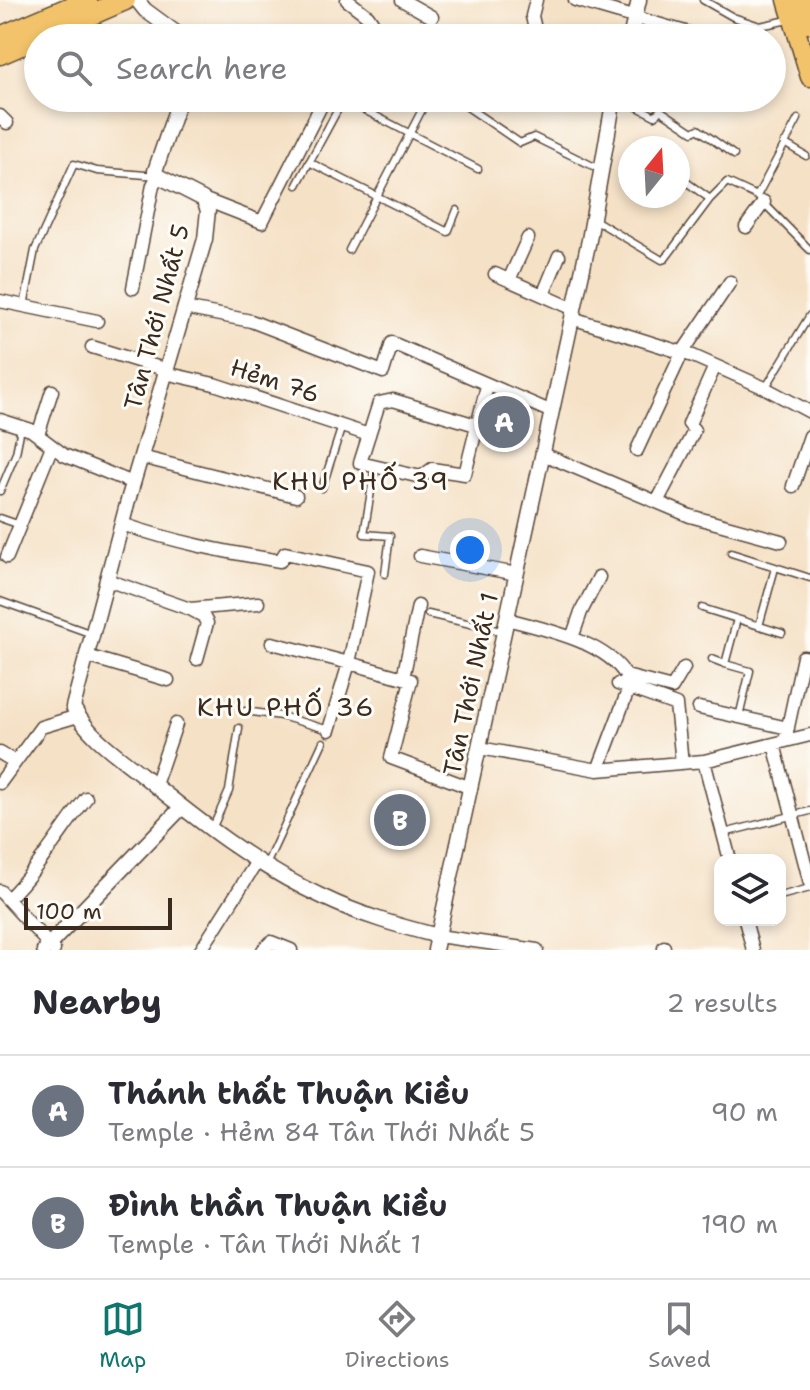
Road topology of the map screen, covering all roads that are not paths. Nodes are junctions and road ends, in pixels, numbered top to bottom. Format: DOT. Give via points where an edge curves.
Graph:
graph roads {
  1 [pos="52,0"];
  2 [pos="87,0"];
  3 [pos="347,0"];
  4 [pos="402,0"];
  5 [pos="536,0"];
  6 [pos="575,0"];
  7 [pos="639,0"];
  8 [pos="703,0"];
  9 [pos="787,0"];
  10 [pos="803,0"];
  11 [pos="128,1"];
  12 [pos="636,16"];
  13 [pos="432,17"];
  14 [pos="801,21"];
  15 [pos="0,23"];
  16 [pos="31,24"];
  17 [pos="72,24"];
  18 [pos="97,24"];
  19 [pos="164,24"];
  20 [pos="371,24"];
  21 [pos="534,24"];
  22 [pos="634,24"];
  23 [pos="661,24"];
  24 [pos="754,24"];
  25 [pos="776,24"];
  26 [pos="24,27"];
  27 [pos="0,37"];
  28 [pos="24,44"];
  29 [pos="0,54"];
  30 [pos="24,55"];
  31 [pos="0,65"];
  32 [pos="810,77"];
  33 [pos="175,112"];
  34 [pos="318,112"];
  35 [pos="337,112"];
  36 [pos="370,112"];
  37 [pos="421,112"];
  38 [pos="475,112"];
  39 [pos="614,112"];
  40 [pos="663,112"];
  41 [pos="798,119"];
  42 [pos="410,132"];
  43 [pos="784,143"];
  44 [pos="734,155"];
  45 [pos="806,156"];
  46 [pos="309,162"];
  47 [pos="478,169"];
  48 [pos="601,170"];
  49 [pos="158,176"];
  50 [pos="297,185"];
  51 [pos="690,185"];
  52 [pos="376,197"];
  53 [pos="203,199"];
  54 [pos="710,199"];
  55 [pos="760,199"];
  56 [pos="457,210"];
  57 [pos="592,218"];
  58 [pos="746,227"];
  59 [pos="528,238"];
  60 [pos="349,250"];
  61 [pos="810,250"];
  62 [pos="559,256"];
  63 [pos="495,274"];
  64 [pos="509,280"];
  65 [pos="730,282"];
  66 [pos="133,288"];
  67 [pos="543,295"];
  68 [pos="0,301"];
  69 [pos="24,306"];
  70 [pos="184,308"];
  71 [pos="573,314"];
  72 [pos="810,315"];
  73 [pos="97,321"];
  74 [pos="92,347"];
  75 [pos="682,353"];
  76 [pos="715,366"];
  77 [pos="166,372"];
  78 [pos="487,386"];
  79 [pos="765,388"];
  80 [pos="52,391"];
  81 [pos="552,412"];
  82 [pos="810,412"];
  83 [pos="0,421"];
  84 [pos="476,425"];
  85 [pos="342,426"];
  86 [pos="21,428"];
  87 [pos="38,435"];
  88 [pos="369,435"];
  89 [pos="810,436"];
  90 [pos="52,446"];
  91 [pos="637,450"];
  92 [pos="543,454"];
  93 [pos="141,457"];
  94 [pos="375,467"];
  95 [pos="133,483"];
  96 [pos="793,486"];
  97 [pos="322,488"];
  98 [pos="0,491"];
  99 [pos="296,496"];
  100 [pos="657,502"];
  101 [pos="0,518"];
  102 [pos="122,524"];
  103 [pos="20,525"];
  104 [pos="781,541"];
  105 [pos="731,553"];
  106 [pos="4,556"];
  107 [pos="420,556"];
  108 [pos="775,568"];
  109 [pos="385,574"];
  110 [pos="517,574"];
  111 [pos="599,577"];
  112 [pos="810,578"];
  113 [pos="107,580"];
  114 [pos="0,601"];
  115 [pos="258,603"];
  116 [pos="702,608"];
  117 [pos="190,609"];
  118 [pos="423,610"];
  119 [pos="737,619"];
  120 [pos="506,626"];
  121 [pos="759,626"];
  122 [pos="782,633"];
  123 [pos="92,634"];
  124 [pos="572,638"];
  125 [pos="272,643"];
  126 [pos="87,656"];
  127 [pos="810,658"];
  128 [pos="197,659"];
  129 [pos="712,659"];
  130 [pos="349,663"];
  131 [pos="725,664"];
  132 [pos="684,668"];
  133 [pos="403,678"];
  134 [pos="168,680"];
  135 [pos="699,708"];
  136 [pos="245,711"];
  137 [pos="78,716"];
  138 [pos="739,717"];
  139 [pos="176,724"];
  140 [pos="239,728"];
  141 [pos="329,730"];
  142 [pos="810,735"];
  143 [pos="783,738"];
  144 [pos="323,742"];
  145 [pos="480,748"];
  146 [pos="0,753"];
  147 [pos="704,761"];
  148 [pos="15,762"];
  149 [pos="682,763"];
  150 [pos="598,770"];
  151 [pos="0,783"];
  152 [pos="155,785"];
  153 [pos="471,788"];
  154 [pos="86,798"];
  155 [pos="182,807"];
  156 [pos="810,811"];
  157 [pos="793,816"];
  158 [pos="212,829"];
  159 [pos="723,834"];
  160 [pos="728,854"];
  161 [pos="262,862"];
  162 [pos="810,886"];
  163 [pos="786,894"];
  164 [pos="4,895"];
  165 [pos="747,926"];
  166 [pos="437,943"];
  167 [pos="49,948"];
  168 [pos="201,950"];
  169 [pos="263,950"];
  170 [pos="291,950"];
  171 [pos="537,950"];
  172 [pos="753,950"];
  1 -- 15 [label="highway"];
  2 -- 16 [label="highway"];
  3 -- 20 [label="street"];
  4 -- 13 [label="street"];
  5 -- 21 [label="street"];
  6 -- 12 [label="street"];
  7 -- 12 [label="street"];
  8 -- 24 [label="lane"];
  9 -- 14 [label="main road"];
  10 -- 14 [label="main road"];
  11 -- 17 [label="highway"];
  11 -- 18 [label="highway"];
  11 -- 19 [label="street"];
  12 -- 22 [label="street"];
  12 -- 23 [label="street"];
  14 -- 25 [label="lane"];
  14 -- 32 [label="main road"];
  26 -- 27 [label="highway"];
  28 -- 29 [label="highway"];
  30 -- 31 [label="highway"];
  33 -- 49 [label="street" via="155,171"];
  34 -- 53 [label="street" via="262,222"];
  35 -- 46 [label="lane"];
  36 -- 42 [label="lane"];
  37 -- 42 [label="lane"];
  38 -- 48 [label="lane" via="520,143 534,137"];
  39 -- 48 [label="street, Tân Thới Nhất 1"];
  40 -- 44 [label="lane"];
  41 -- 43 [label="lane"];
  42 -- 47 [label="lane"];
  42 -- 52 [label="lane"];
  43 -- 45 [label="lane"];
  43 -- 55 [label="lane"];
  46 -- 50 [label="lane"];
  46 -- 52 [label="lane"];
  48 -- 57 [label="street, Tân Thới Nhất 1"];
  49 -- 53 [label="street, Tân Thới Nhất 5"];
  49 -- 66 [label="street"];
  49 -- 69 [label="lane" via="74,164 35,250"];
  51 -- 54 [label="lane"];
  52 -- 56 [label="lane" via="448,232"];
  52 -- 60 [label="lane"];
  53 -- 70 [label="street, Tân Thới Nhất 5" via="208,210 205,239"];
  54 -- 55 [label="lane" via="727,182"];
  54 -- 57 [label="lane" via="662,260"];
  55 -- 58 [label="street"];
  55 -- 61 [label="lane"];
  57 -- 71 [label="street, Tân Thới Nhất 1"];
  59 -- 64 [label="street"];
  62 -- 67 [label="street"];
  63 -- 64 [label="street"];
  64 -- 67 [label="street"];
  65 -- 75 [label="street"];
  67 -- 71 [label="street"];
  68 -- 69 [label="street"];
  69 -- 73 [label="street"];
  70 -- 77 [label="street, Tân Thới Nhất 5"];
  70 -- 78 [label="street" via="251,321 383,372 392,343"];
  71 -- 75 [label="street"];
  71 -- 81 [label="street, Tân Thới Nhất 1"];
  72 -- 79 [label="lane"];
  74 -- 77 [label="street, Hẻm 76"];
  75 -- 76 [label="street"];
  75 -- 91 [label="street"];
  76 -- 79 [label="street"];
  76 -- 100 [label="street" via="689,424 692,435"];
  77 -- 85 [label="street, Hẻm 76"];
  77 -- 93 [label="street, Tân Thới Nhất 5"];
  78 -- 81 [label="street"];
  78 -- 84 [label="street"];
  79 -- 82 [label="street"];
  80 -- 87 [label="street"];
  81 -- 92 [label="street, Tân Thới Nhất 1"];
  83 -- 86 [label="street"];
  84 -- 88 [label="street" via="393,400 379,403"];
  84 -- 94 [label="street" via="465,474 432,469 421,477"];
  85 -- 88 [label="street, Hẻm 76"];
  85 -- 97 [label="lane"];
  86 -- 87 [label="street"];
  86 -- 98 [label="lane"];
  87 -- 90 [label="street"];
  88 -- 94 [label="street" via="360,463"];
  89 -- 96 [label="street"];
  90 -- 95 [label="street"];
  90 -- 103 [label="street"];
  92 -- 100 [label="street"];
  92 -- 110 [label="street, Tân Thới Nhất 1"];
  93 -- 95 [label="street, Tân Thới Nhất 5"];
  93 -- 99 [label="street"];
  94 -- 109 [label="lane" via="364,534 390,536"];
  95 -- 102 [label="street, Tân Thới Nhất 5"];
  100 -- 104 [label="street"];
  101 -- 103 [label="lane"];
  102 -- 113 [label="street, Tân Thới Nhất 5"];
  102 -- 130 [label="street" via="218,551 280,561 285,553 368,571"];
  103 -- 106 [label="street"];
  105 -- 108 [label="lane"];
  107 -- 110 [label="street"];
  108 -- 112 [label="lane"];
  108 -- 121 [label="lane"];
  110 -- 120 [label="street, Tân Thới Nhất 1"];
  111 -- 124 [label="street"];
  113 -- 117 [label="street"];
  113 -- 123 [label="street, Tân Thới Nhất 5"];
  114 -- 123 [label="lane"];
  115 -- 117 [label="street"];
  116 -- 119 [label="lane"];
  117 -- 128 [label="street" via="207,623"];
  118 -- 120 [label="lane"];
  118 -- 133 [label="street"];
  119 -- 121 [label="lane"];
  119 -- 131 [label="lane"];
  120 -- 124 [label="street"];
  120 -- 145 [label="street, Tân Thới Nhất 1"];
  121 -- 122 [label="lane"];
  123 -- 126 [label="street, Tân Thới Nhất 5"];
  124 -- 132 [label="street" via="618,662 626,676 672,688"];
  125 -- 130 [label="street"];
  126 -- 134 [label="street"];
  126 -- 137 [label="street, Tân Thới Nhất 5" via="73,707"];
  127 -- 143 [label="street" via="803,657"];
  129 -- 131 [label="lane"];
  130 -- 133 [label="street"];
  130 -- 141 [label="street"];
  131 -- 138 [label="lane" via="750,671"];
  133 -- 153 [label="street" via="411,680 391,758"];
  135 -- 138 [label="street"];
  136 -- 141 [label="lane"];
  137 -- 148 [label="street" via="41,727"];
  137 -- 152 [label="street" via="83,726"];
  138 -- 143 [label="street"];
  139 -- 152 [label="street"];
  140 -- 158 [label="lane" via="229,791"];
  142 -- 143 [label="street"];
  143 -- 147 [label="street"];
  143 -- 157 [label="street"];
  144 -- 161 [label="lane"];
  145 -- 150 [label="street"];
  145 -- 153 [label="street, Tân Thới Nhất 1"];
  146 -- 148 [label="street"];
  147 -- 149 [label="street"];
  147 -- 159 [label="street"];
  148 -- 151 [label="street"];
  149 -- 150 [label="street"];
  149 -- 150 [label="street" via="676,705 623,686"];
  152 -- 155 [label="street"];
  153 -- 166 [label="street, Tân Thới Nhất 1"];
  154 -- 164 [label="street" via="32,875"];
  155 -- 158 [label="street"];
  155 -- 167 [label="street"];
  156 -- 157 [label="lane"];
  157 -- 159 [label="lane"];
  157 -- 162 [label="street"];
  158 -- 161 [label="street"];
  159 -- 160 [label="street"];
  161 -- 166 [label="street" via="322,897"];
  161 -- 168 [label="street"];
  162 -- 163 [label="lane"];
  164 -- 167 [label="street"];
  165 -- 172 [label="street"];
  166 -- 171 [label="street"];
  169 -- 170 [label="street" via="271,942"];
}
